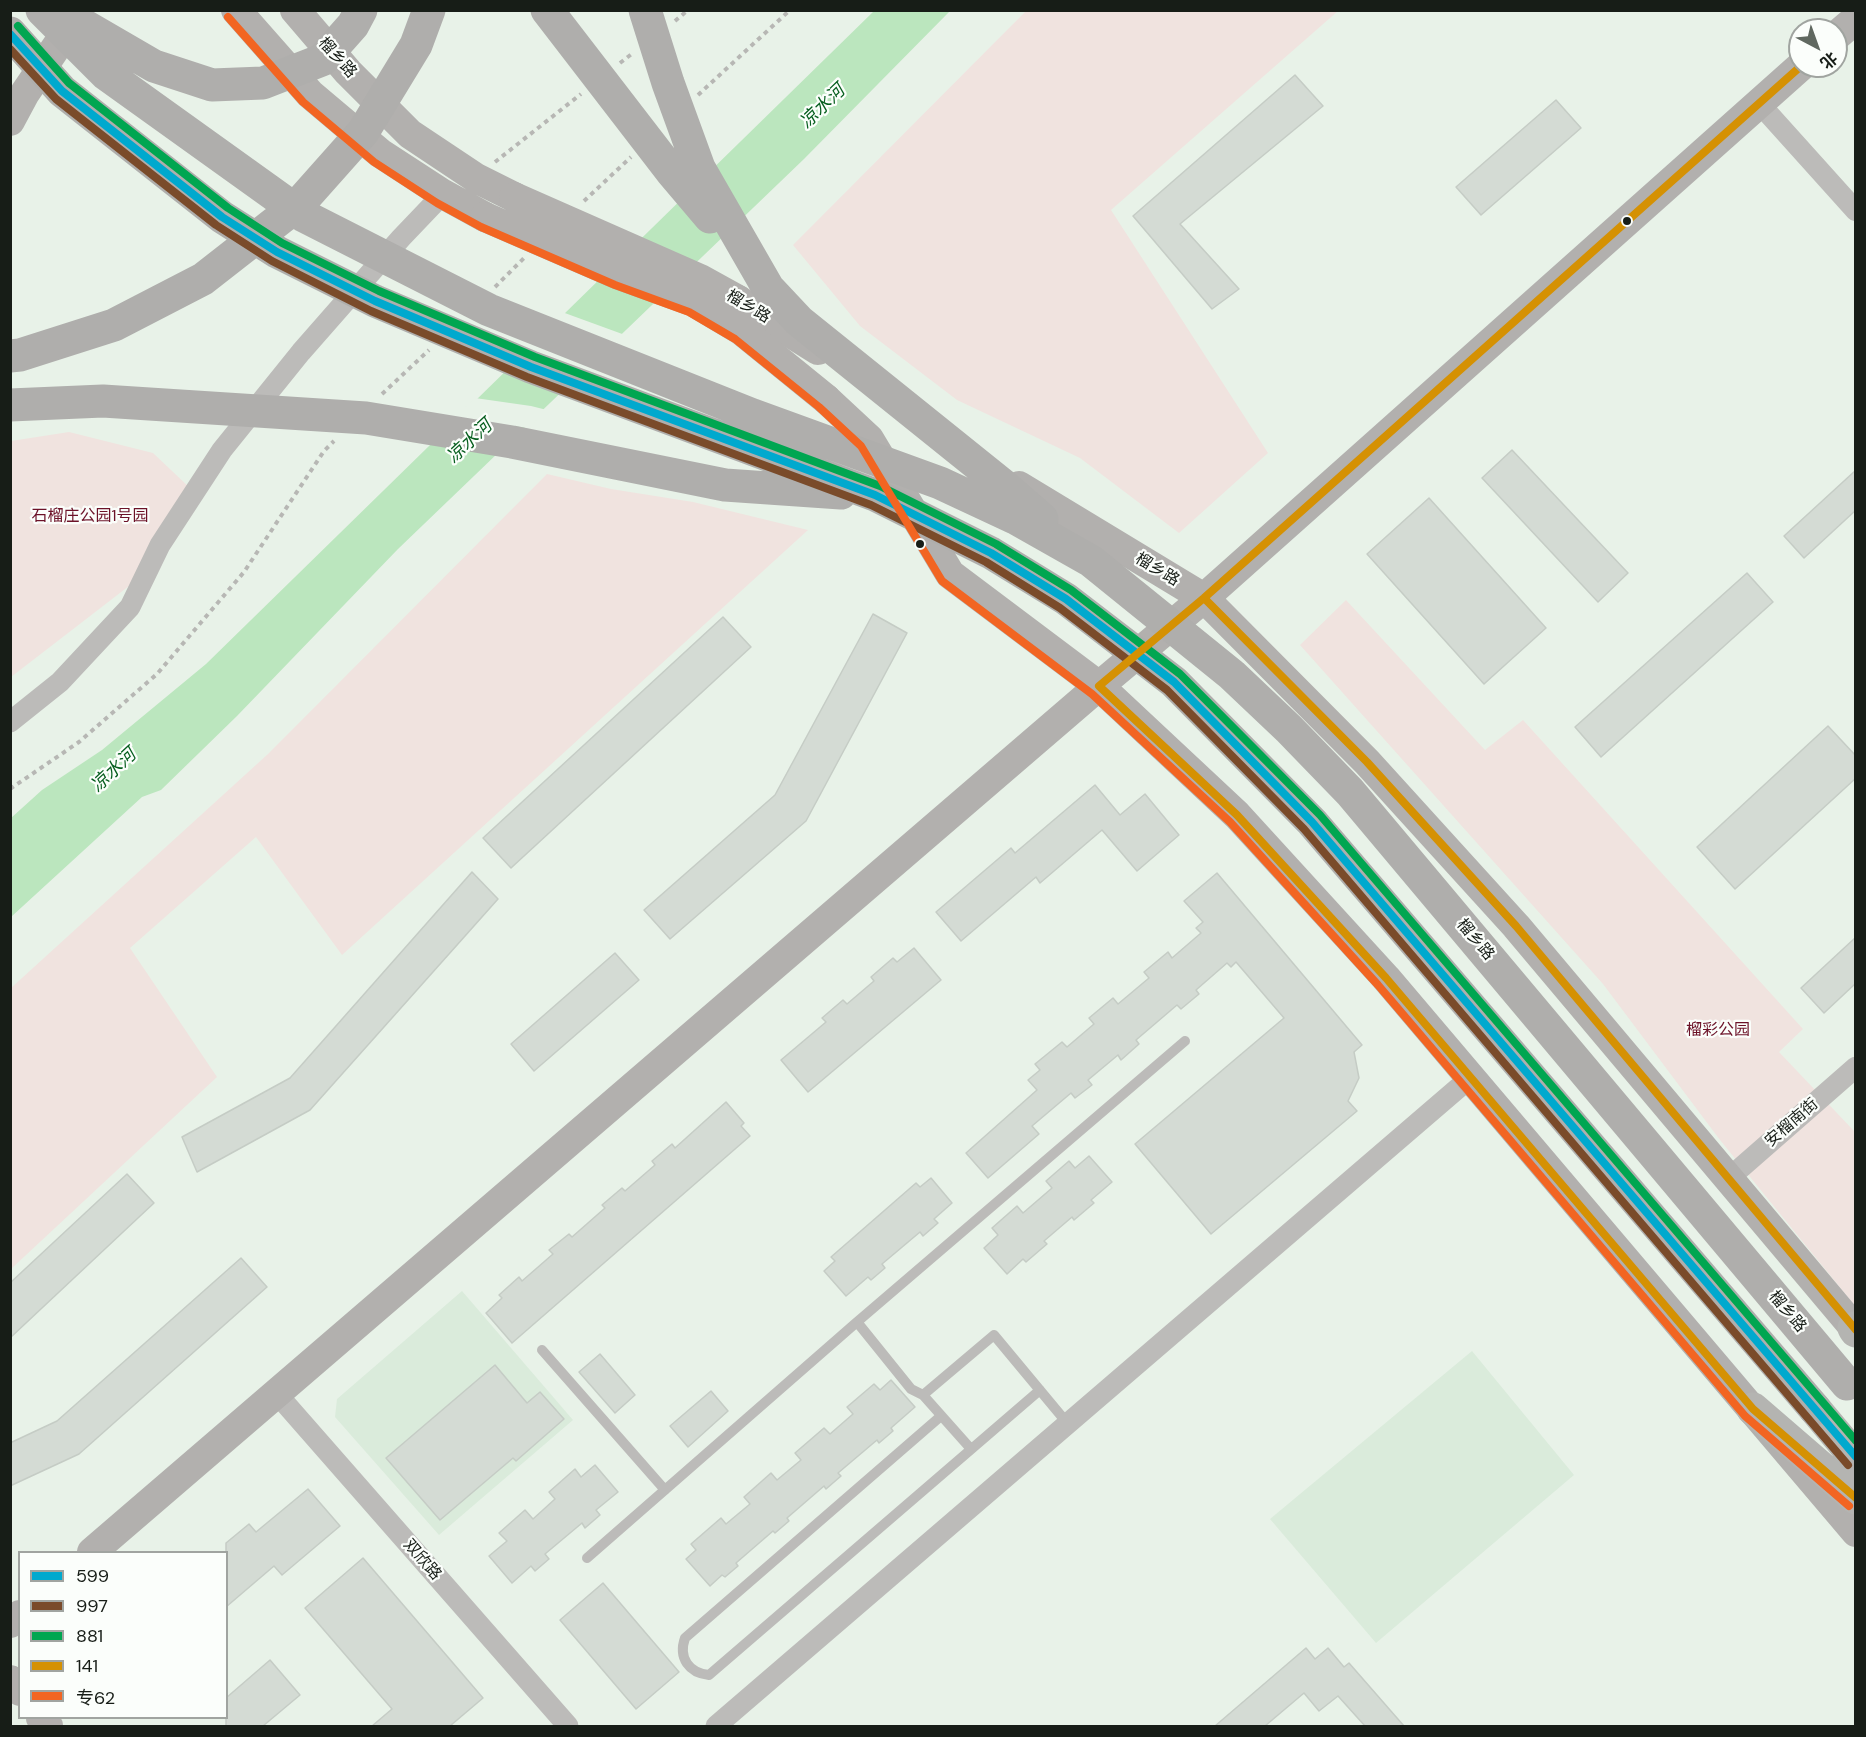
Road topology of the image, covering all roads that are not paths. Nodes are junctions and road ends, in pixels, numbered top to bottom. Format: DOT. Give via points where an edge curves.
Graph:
graph roads {
  1 [pos="42,10"];
  2 [pos="59,10"];
  3 [pos="82,10"];
  4 [pos="236,10"];
  5 [pos="295,10"];
  6 [pos="361,10"];
  7 [pos="429,10"];
  8 [pos="547,10"];
  9 [pos="645,10"];
  10 [pos="10,33"];
  11 [pos="1788,77"];
  12 [pos="1758,102"];
  13 [pos="10,121"];
  14 [pos="443,194"];
  15 [pos="1856,211"];
  16 [pos="768,288"];
  17 [pos="10,356"];
  18 [pos="10,405"];
  19 [pos="875,495"];
  20 [pos="1091,561"];
  21 [pos="1204,598"];
  22 [pos="1100,686"];
  23 [pos="10,722"];
  24 [pos="1185,1041"];
  25 [pos="1856,1067"];
  26 [pos="1471,1077"];
  27 [pos="1728,1179"];
  28 [pos="857,1322"];
  29 [pos="1855,1330"];
  30 [pos="542,1350"];
  31 [pos="1851,1389"];
  32 [pos="1040,1390"];
  33 [pos="277,1394"];
  34 [pos="923,1395"];
  35 [pos="1753,1409"];
  36 [pos="1815,1409"];
  37 [pos="941,1416"];
  38 [pos="1068,1424"];
  39 [pos="971,1449"];
  40 [pos="1856,1458"];
  41 [pos="665,1490"];
  42 [pos="1856,1498"];
  43 [pos="1856,1532"];
  44 [pos="93,1551"];
  45 [pos="587,1558"];
  46 [pos="568,1726"];
  47 [pos="716,1726"];
  1 -- 20 [label="highway, 榴乡路, bridge" via="106,74 304,216 489,310 753,415 940,483 1015,518"];
  2 -- 6 [label="highway, bridge" via="154,66 212,85 263,83 322,60 354,25"];
  3 -- 13 [label="street"];
  4 -- 14 [label="street" via="310,94 380,153"];
  5 -- 21 [label="street, 榴乡路, bridge" via="348,72 410,134 476,178 738,300 837,362 961,451"];
  7 -- 17 [label="highway, bridge" via="416,45 363,132 300,204 203,279 114,325"];
  8 -- 16 [label="highway, bridge" via="671,171"];
  9 -- 16 [label="highway, bridge" via="699,168"];
  10 -- 19 [label="highway, bridge" via="62,91 222,217 277,252 375,301 531,367"];
  11 -- 12 [label="street"];
  12 -- 15 [label="street"];
  12 -- 21 [label="street"];
  14 -- 22 [label="street, bridge" via="485,217 619,275 694,302 741,330 869,439 950,574"];
  14 -- 23 [label="street" via="301,352 222,450 160,545 130,607 60,682"];
  16 -- 20 [label="highway, bridge" via="799,321"];
  18 -- 19 [label="highway, bridge" via="102,401 366,418 512,442 725,485"];
  19 -- 36 [label="highway, bridge" via="991,553 1066,599 1174,682 1312,822"];
  20 -- 31 [label="highway, 榴乡路, bridge" via="1232,675 1350,792"];
  21 -- 22 [label="street"];
  21 -- 27 [label="street, 榴乡路" via="1367,762 1516,926"];
  22 -- 26 [label="street" via="1237,815"];
  22 -- 33 [label="street"];
  24 -- 28 [label="lane"];
  25 -- 27 [label="street, 安榴南街"];
  26 -- 35 [label="street"];
  26 -- 38 [label="street"];
  27 -- 29 [label="street, 榴乡路"];
  28 -- 34 [label="lane" via="911,1389"];
  28 -- 41 [label="lane"];
  30 -- 41 [label="lane"];
  32 -- 34 [label="lane" via="994,1335"];
  32 -- 38 [label="lane"];
  32 -- 39 [label="lane"];
  33 -- 44 [label="street"];
  33 -- 46 [label="street, 双欣路"];
  34 -- 37 [label="lane"];
  35 -- 42 [label="main road"];
  35 -- 43 [label="street"];
  36 -- 40 [label="main road"];
  37 -- 39 [label="lane"];
  37 -- 39 [label="lane" via="685,1638 683,1653 689,1667 709,1675"];
  38 -- 47 [label="street"];
  41 -- 45 [label="lane"];
}
